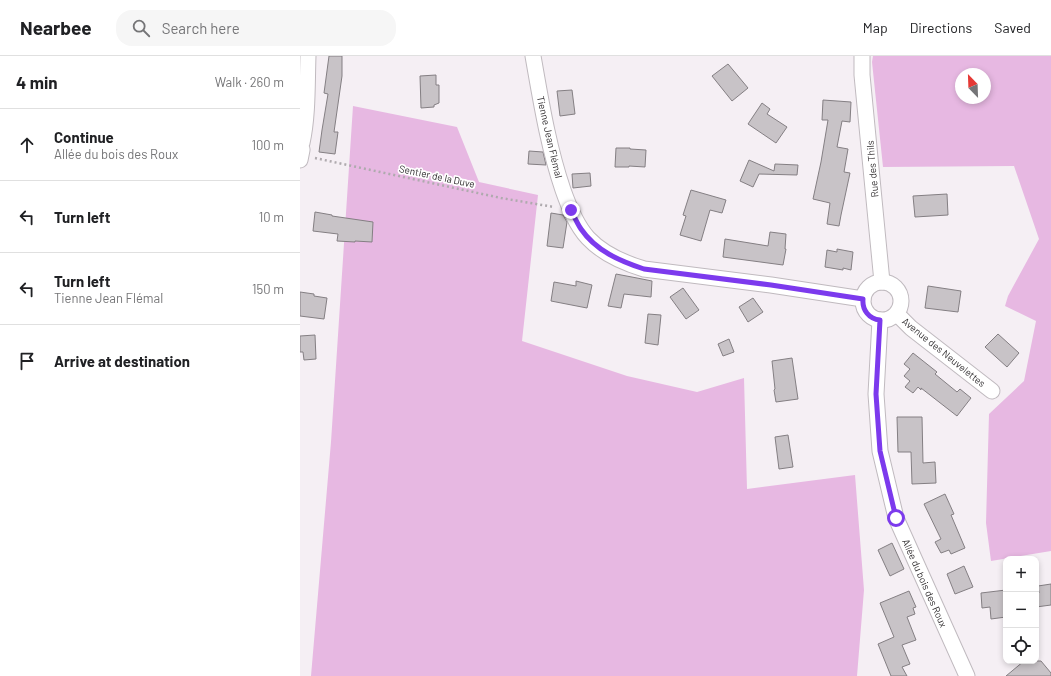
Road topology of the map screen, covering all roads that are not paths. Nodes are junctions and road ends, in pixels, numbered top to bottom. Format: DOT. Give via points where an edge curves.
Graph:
graph roads {
  1 [pos="308,56"];
  2 [pos="533,56"];
  3 [pos="862,56"];
  4 [pos="300,151"];
  5 [pos="882,282"];
  6 [pos="863,299"];
  7 [pos="896,314"];
  8 [pos="880,320"];
  9 [pos="992,391"];
  10 [pos="968,676"];
  1 -- 4 [label="street" via="306,118"];
  2 -- 6 [label="street, Tienne Jean Flémal" via="550,148 558,175 581,230 596,246 638,267"];
  3 -- 5 [label="street, Rue des Thils"];
  5 -- 6 [label="street" via="870,287"];
  5 -- 7 [label="street" via="892,285 900,294 901,306"];
  6 -- 8 [label="street" via="868,314"];
  7 -- 8 [label="street" via="890,319"];
  7 -- 9 [label="street, Avenue des Neuvelettes"];
  8 -- 10 [label="street, Allée du bois des Roux" via="876,394 880,451 896,518"];
}
